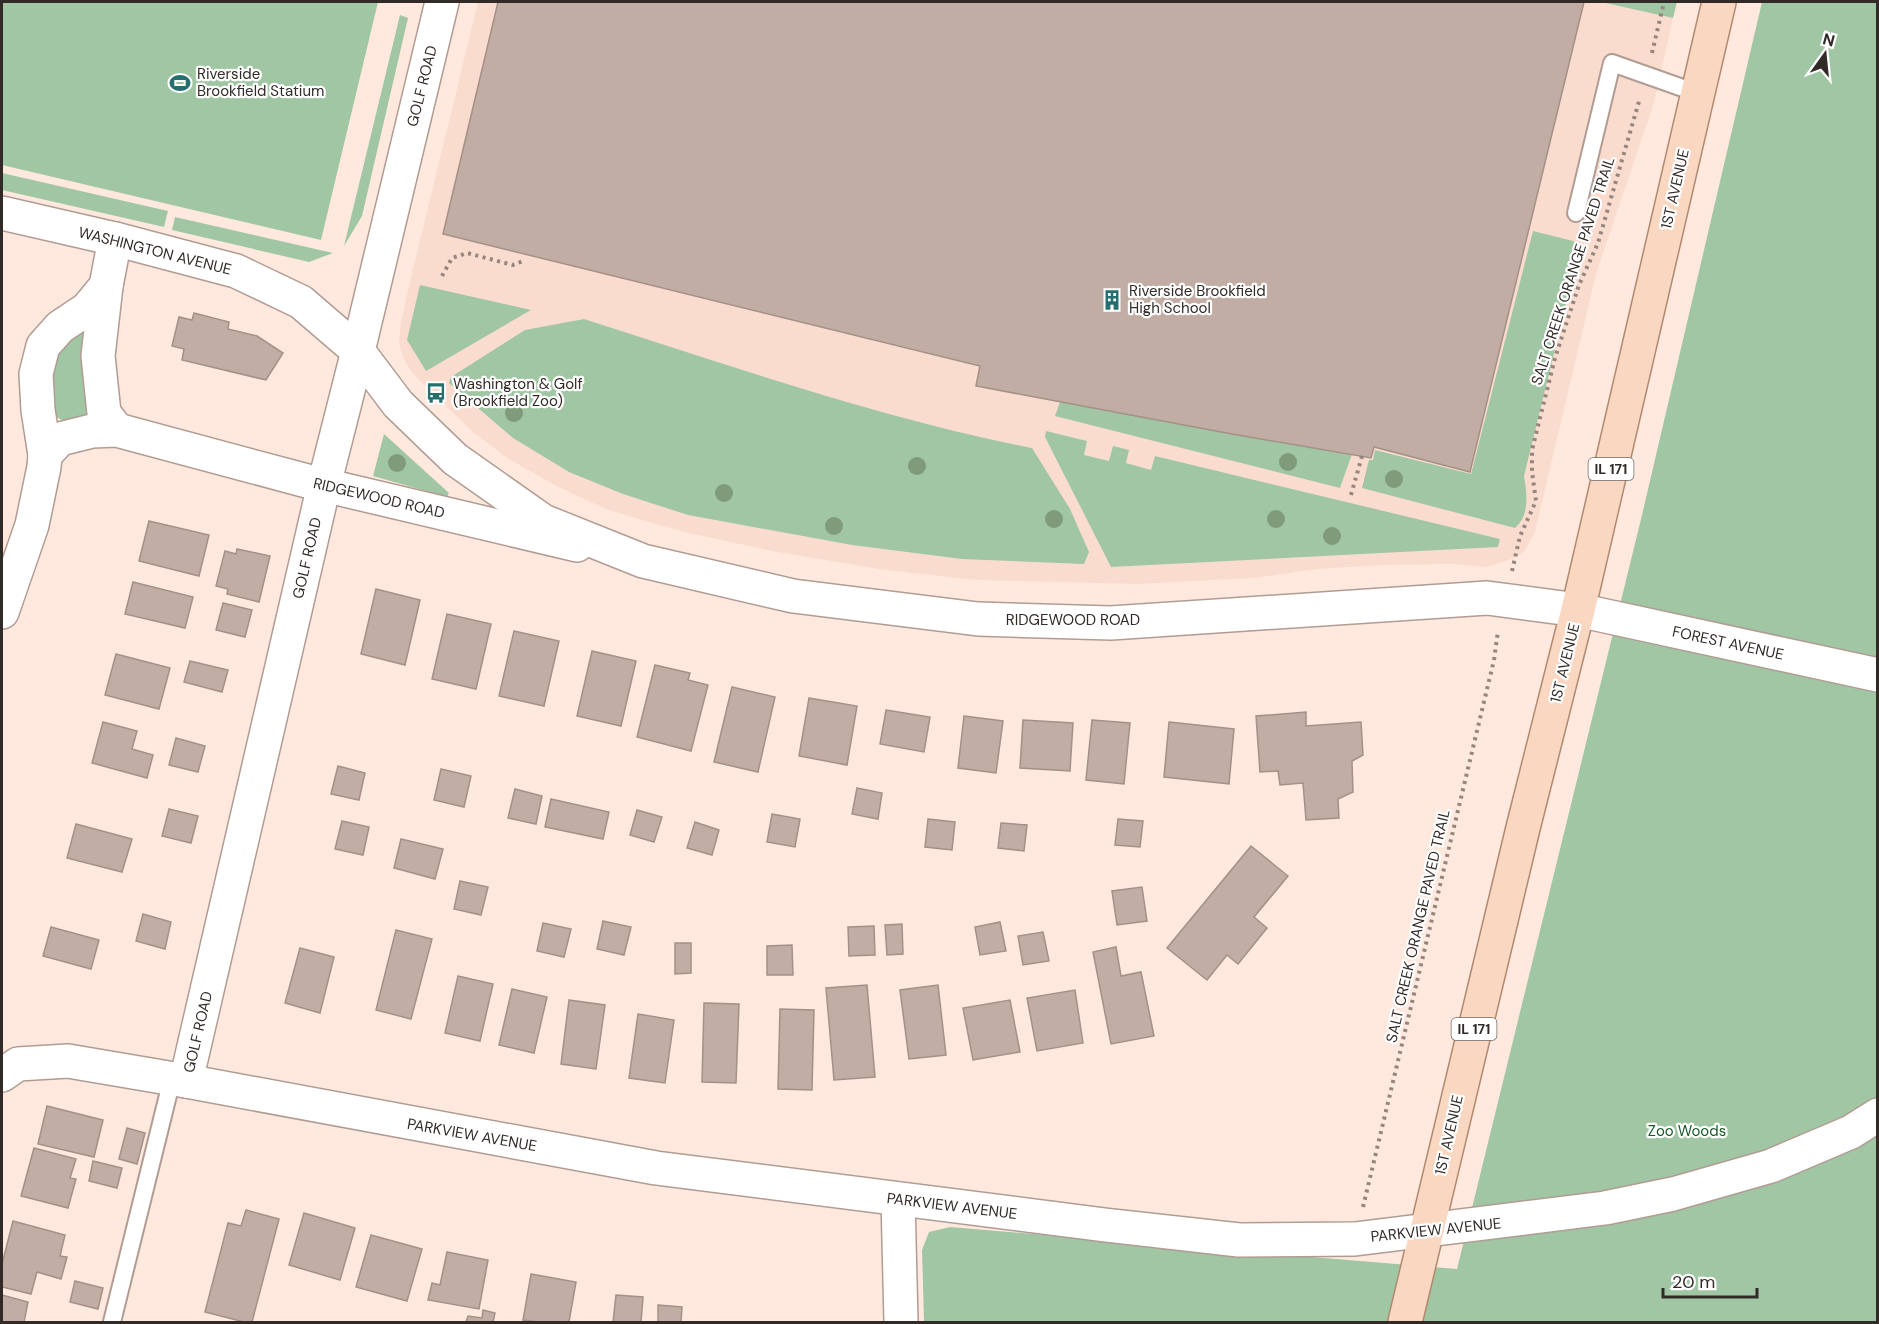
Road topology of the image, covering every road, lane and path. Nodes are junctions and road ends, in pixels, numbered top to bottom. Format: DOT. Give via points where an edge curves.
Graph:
graph roads {
  1 [pos="442,2"];
  2 [pos="1664,2"];
  3 [pos="1719,2"];
  4 [pos="1647,76"];
  5 [pos="1698,93"];
  6 [pos="2,213"];
  7 [pos="1576,213"];
  8 [pos="115,240"];
  9 [pos="523,261"];
  10 [pos="442,276"];
  11 [pos="106,286"];
  12 [pos="358,351"];
  13 [pos="117,430"];
  14 [pos="45,455"];
  15 [pos="1362,456"];
  16 [pos="324,485"];
  17 [pos="1351,495"];
  18 [pos="1517,548"];
  19 [pos="643,561"];
  20 [pos="1578,610"];
  21 [pos="2,612"];
  22 [pos="1496,642"];
  23 [pos="1878,675"];
  24 [pos="10,1069"];
  25 [pos="179,1080"];
  26 [pos="1878,1115"];
  27 [pos="898,1199"];
  28 [pos="1362,1214"];
  29 [pos="1426,1231"];
  30 [pos="112,1323"];
  31 [pos="902,1323"];
  32 [pos="1405,1323"];
  1 -- 12 [label="street, GOLF ROAD"];
  2 -- 4 [label="path, SALT CREEK ORANGE PAVED TRAIL"];
  3 -- 5 [label="main road, 1ST AVENUE / IL 171"];
  4 -- 5 [label="lane"];
  4 -- 7 [label="lane" via="1612,63"];
  4 -- 18 [label="path, SALT CREEK ORANGE PAVED TRAIL" via="1598,243 1579,285 1555,358 1532,450 1536,501"];
  5 -- 20 [label="main road, 1ST AVENUE / IL 171"];
  6 -- 8 [label="street, WASHINGTON AVENUE"];
  8 -- 11 [label="street"];
  8 -- 12 [label="street, WASHINGTON AVENUE" via="236,271 301,302"];
  9 -- 10 [label="path" via="513,265 467,253 452,258"];
  11 -- 13 [label="street" via="99,367 104,413"];
  11 -- 14 [label="street" via="87,309 60,327 43,346 36,374"];
  12 -- 16 [label="street, GOLF ROAD"];
  12 -- 19 [label="street, RIDGEWOOD ROAD" via="398,404 455,459 543,521"];
  13 -- 14 [label="street, RIDGEWOOD ROAD" via="68,436"];
  13 -- 16 [label="street, RIDGEWOOD ROAD"];
  14 -- 21 [label="street" via="32,525"];
  15 -- 17 [label="path"];
  16 -- 19 [label="street, RIDGEWOOD ROAD"];
  16 -- 25 [label="street, GOLF ROAD"];
  19 -- 20 [label="street, RIDGEWOOD ROAD" via="793,596 978,620 1111,623 1487,598"];
  20 -- 23 [label="street, FOREST AVENUE"];
  20 -- 29 [label="main road, 1ST AVENUE / IL 171"];
  22 -- 28 [label="path, SALT CREEK ORANGE PAVED TRAIL"];
  24 -- 25 [label="street, PARKVIEW AVENUE" via="68,1061"];
  25 -- 27 [label="street, PARKVIEW AVENUE" via="656,1168"];
  25 -- 30 [label="lane"];
  26 -- 29 [label="street, PARKVIEW AVENUE" via="1851,1132 1770,1166 1673,1194 1605,1208"];
  27 -- 29 [label="street, PARKVIEW AVENUE" via="1239,1240 1355,1239"];
  27 -- 31 [label="street"];
  29 -- 32 [label="main road, 1ST AVENUE / IL 171"];
}
